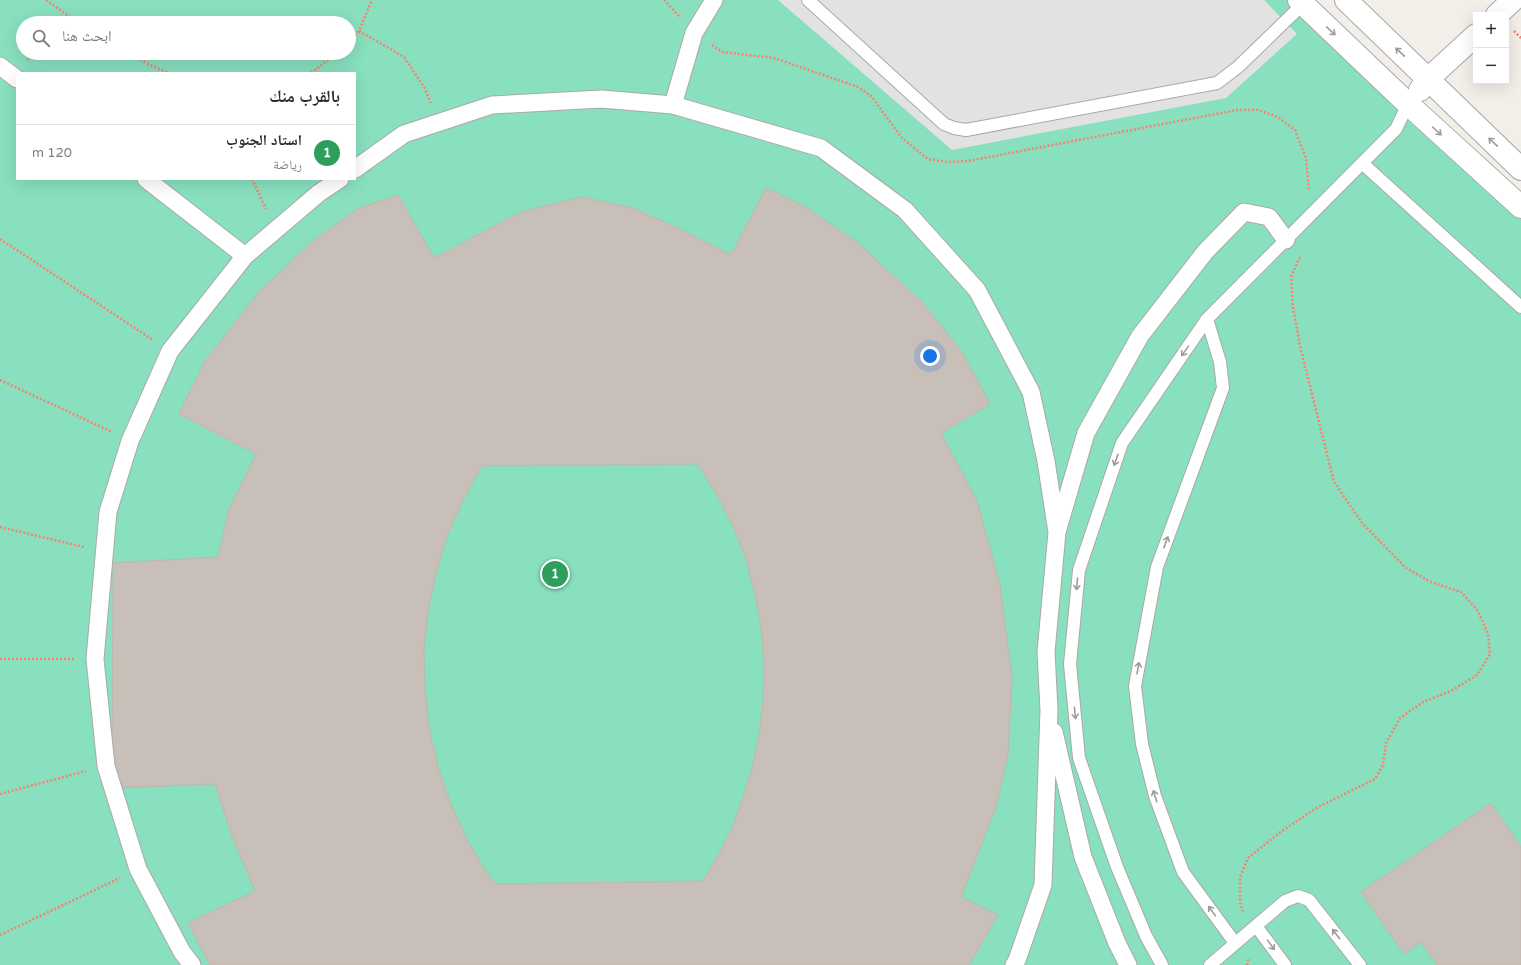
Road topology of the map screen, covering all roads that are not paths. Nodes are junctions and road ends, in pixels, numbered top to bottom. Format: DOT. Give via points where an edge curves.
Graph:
graph roads {
  1 [pos="714,0"];
  2 [pos="808,0"];
  3 [pos="1346,0"];
  4 [pos="1513,0"];
  5 [pos="1301,2"];
  6 [pos="1500,12"];
  7 [pos="1473,38"];
  8 [pos="0,66"];
  9 [pos="16,78"];
  10 [pos="1428,79"];
  11 [pos="1408,104"];
  12 [pos="673,105"];
  13 [pos="1362,163"];
  14 [pos="356,167"];
  15 [pos="1521,169"];
  16 [pos="147,180"];
  17 [pos="338,180"];
  18 [pos="1521,207"];
  19 [pos="1286,240"];
  20 [pos="245,256"];
  21 [pos="1521,307"];
  22 [pos="1207,318"];
  23 [pos="1057,532"];
  24 [pos="1049,710"];
  25 [pos="1253,929"];
  26 [pos="1235,943"];
  27 [pos="192,965"];
  28 [pos="1014,965"];
  29 [pos="1128,965"];
  30 [pos="1162,965"];
  31 [pos="1210,965"];
  32 [pos="1285,965"];
  33 [pos="1360,965"];
  1 -- 12 [label="street" via="694,33"];
  2 -- 5 [label="lane" via="944,124 966,130 1217,83 1238,67"];
  10 -- 3 [label="street, one-way"];
  4 -- 6 [label="street"];
  5 -- 11 [label="street, one-way"];
  7 -- 10 [label="street"];
  8 -- 9 [label="street"];
  10 -- 11 [label="street"];
  15 -- 10 [label="street, one-way"];
  11 -- 13 [label="lane" via="1396,129"];
  11 -- 18 [label="street, one-way"];
  12 -- 14 [label="street" via="601,100 492,105 404,134"];
  12 -- 23 [label="street" via="822,148 905,210 977,290 1031,392 1046,461"];
  13 -- 19 [label="lane"];
  13 -- 21 [label="lane"];
  16 -- 20 [label="street"];
  17 -- 20 [label="street" via="319,193"];
  19 -- 22 [label="lane"];
  19 -- 23 [label="street" via="1269,218 1244,212 1205,252 1140,336 1086,433"];
  20 -- 27 [label="street" via="170,351 130,441 108,512 95,659 106,766 138,869 182,952"];
  26 -- 22 [label="lane, one-way" via="1183,872 1155,796 1142,744 1135,686 1157,567 1223,388 1220,362"];
  22 -- 30 [label="lane, one-way" via="1122,443 1079,570 1070,664 1079,758 1117,867 1146,936"];
  23 -- 24 [label="street" via="1046,652"];
  24 -- 28 [label="street" via="1043,885"];
  24 -- 29 [label="street" via="1083,857"];
  25 -- 26 [label="lane"];
  25 -- 32 [label="lane, one-way"];
  33 -- 25 [label="lane, one-way" via="1310,900 1304,897 1285,901"];
  26 -- 31 [label="lane"];
}
